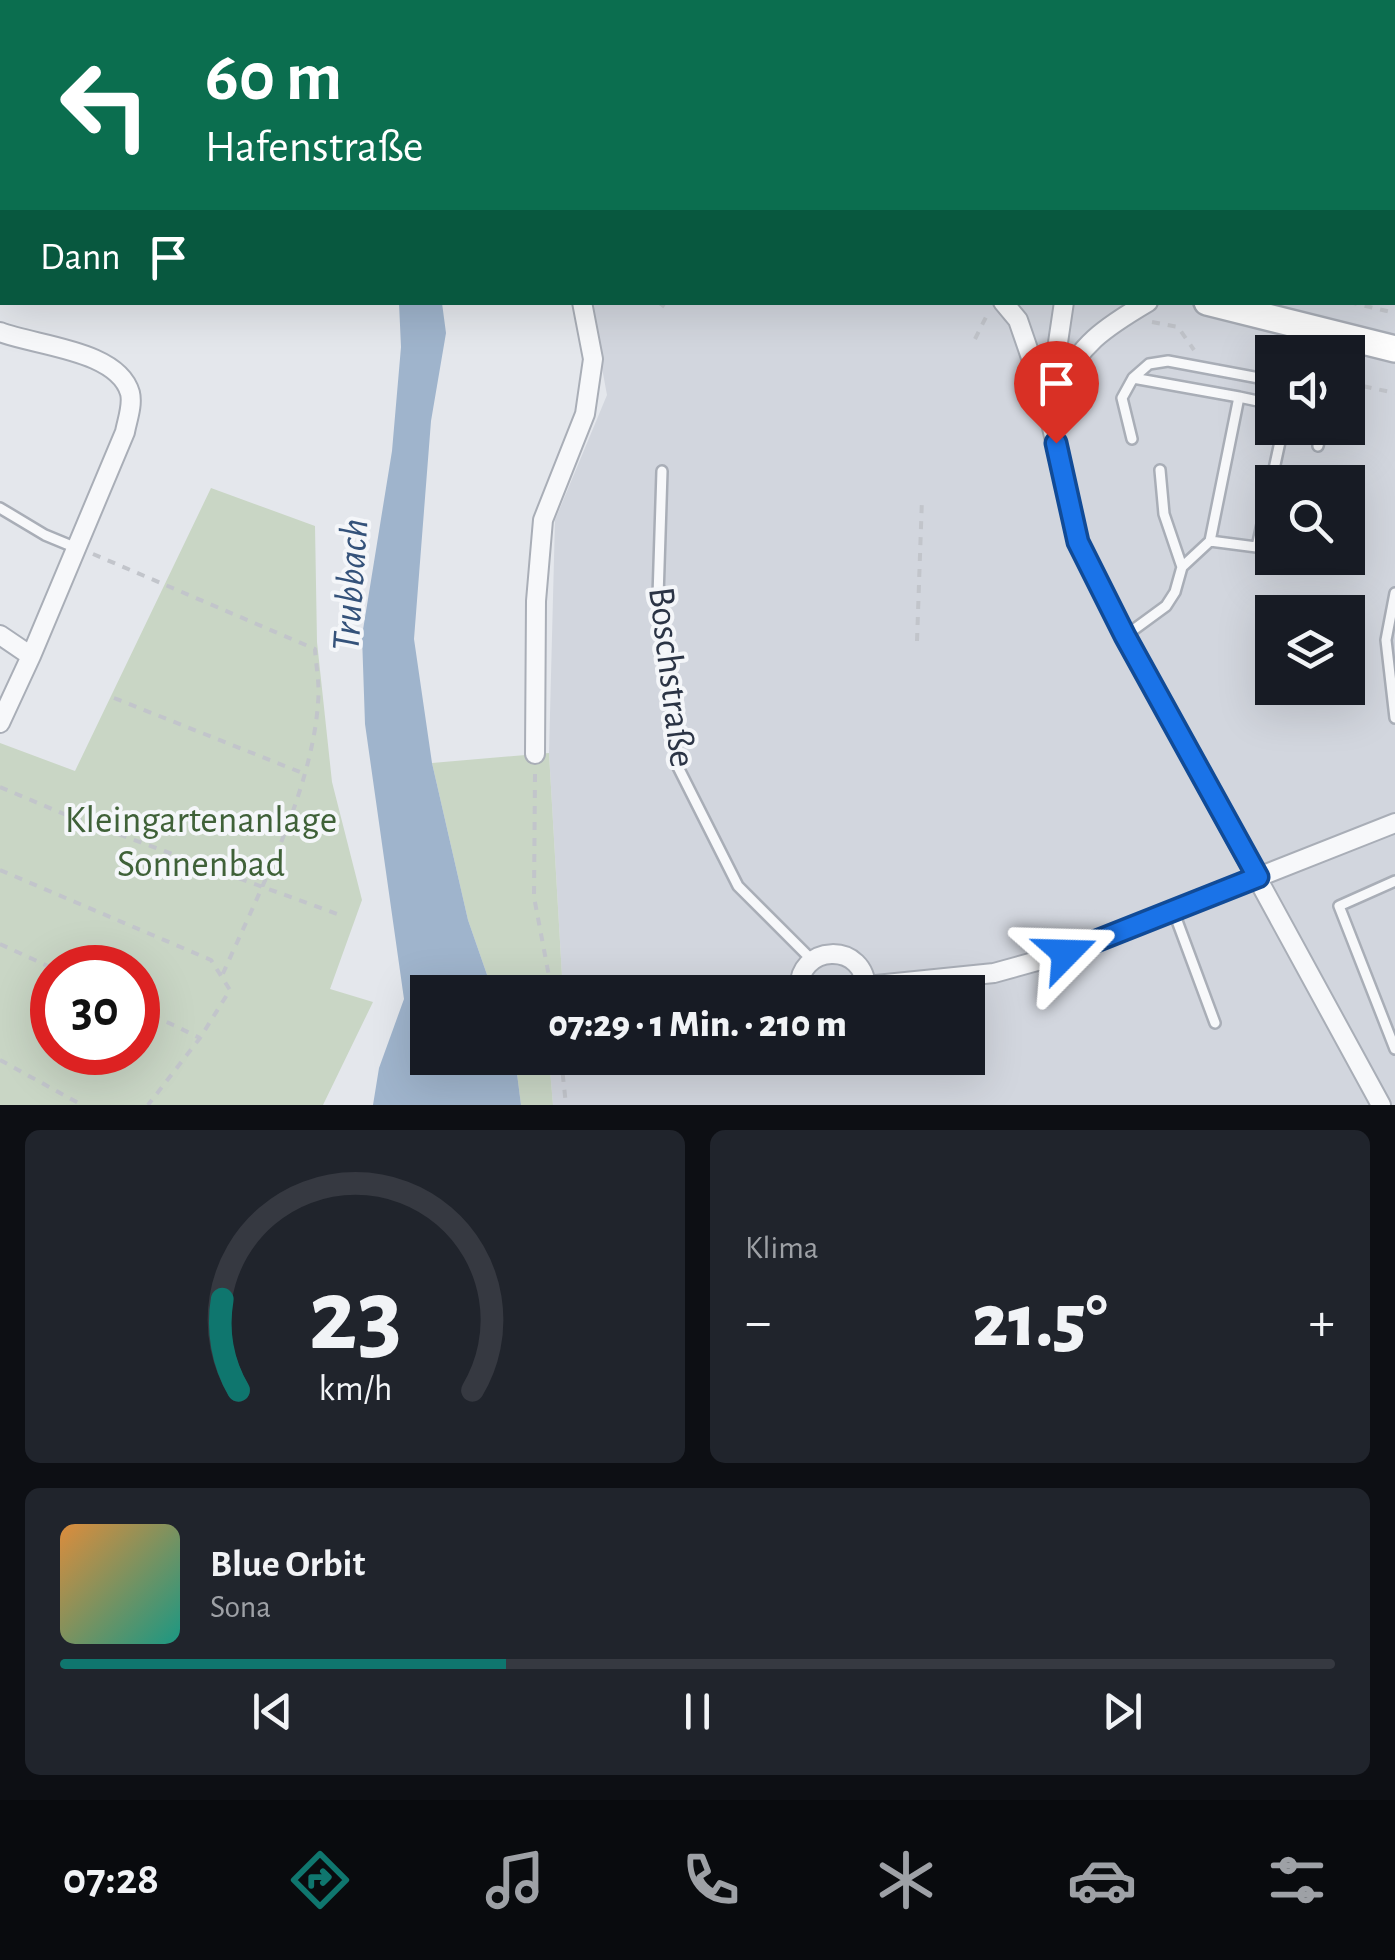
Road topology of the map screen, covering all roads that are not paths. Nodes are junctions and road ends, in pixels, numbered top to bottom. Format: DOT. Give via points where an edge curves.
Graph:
graph roads {
  1 [pos="583,305"];
  2 [pos="1064,305"];
  3 [pos="1142,305"];
  4 [pos="1220,305"];
  5 [pos="997,306"];
  6 [pos="0,332"];
  7 [pos="1330,333"];
  8 [pos="1327,335"];
  9 [pos="1395,348"];
  10 [pos="1255,377"];
  11 [pos="1133,378"];
  12 [pos="1239,396"];
  13 [pos="1255,400"];
  14 [pos="1048,410"];
  15 [pos="1132,439"];
  16 [pos="1160,470"];
  17 [pos="662,471"];
  18 [pos="0,508"];
  19 [pos="1210,540"];
  20 [pos="74,547"];
  21 [pos="1255,547"];
  22 [pos="1182,567"];
  23 [pos="1395,592"];
  24 [pos="0,634"];
  25 [pos="1125,636"];
  26 [pos="31,656"];
  27 [pos="1395,718"];
  28 [pos="0,723"];
  29 [pos="535,754"];
  30 [pos="1395,823"];
  31 [pos="1258,877"];
  32 [pos="1395,882"];
  33 [pos="1174,910"];
  34 [pos="812,960"];
  35 [pos="802,975"];
  36 [pos="862,975"];
  37 [pos="978,975"];
  38 [pos="1215,1023"];
  39 [pos="1395,1049"];
  40 [pos="1381,1105"];
  1 -- 29 [label="street" via="593,359 585,414 543,520"];
  2 -- 14 [label="street"];
  3 -- 14 [label="street" via="1091,340"];
  4 -- 7 [label="main road"];
  5 -- 14 [label="street" via="1018,320"];
  6 -- 20 [label="street" via="98,359 130,393 125,432"];
  7 -- 8 [label="lane"];
  7 -- 9 [label="main road"];
  10 -- 11 [label="lane" via="1168,360 1149,364"];
  11 -- 12 [label="lane"];
  11 -- 15 [label="lane" via="1122,398"];
  12 -- 13 [label="lane"];
  12 -- 19 [label="lane"];
  14 -- 25 [label="street" via="1078,542"];
  16 -- 22 [label="lane" via="1164,514"];
  17 -- 34 [label="lane, Boschstraße" via="658,598 677,765 738,886"];
  18 -- 20 [label="lane"];
  19 -- 21 [label="lane"];
  19 -- 22 [label="lane"];
  20 -- 26 [label="street"];
  22 -- 25 [label="lane" via="1166,606"];
  23 -- 27 [label="lane" via="1386,640"];
  24 -- 26 [label="street"];
  25 -- 31 [label="street"];
  26 -- 28 [label="street"];
  30 -- 31 [label="street"];
  31 -- 33 [label="street"];
  31 -- 40 [label="street"];
  32 -- 39 [label="lane" via="1339,906"];
  33 -- 37 [label="street" via="1066,953"];
  33 -- 38 [label="lane"];
  34 -- 35 [label="street"];
  34 -- 36 [label="street" via="842,954"];
}
